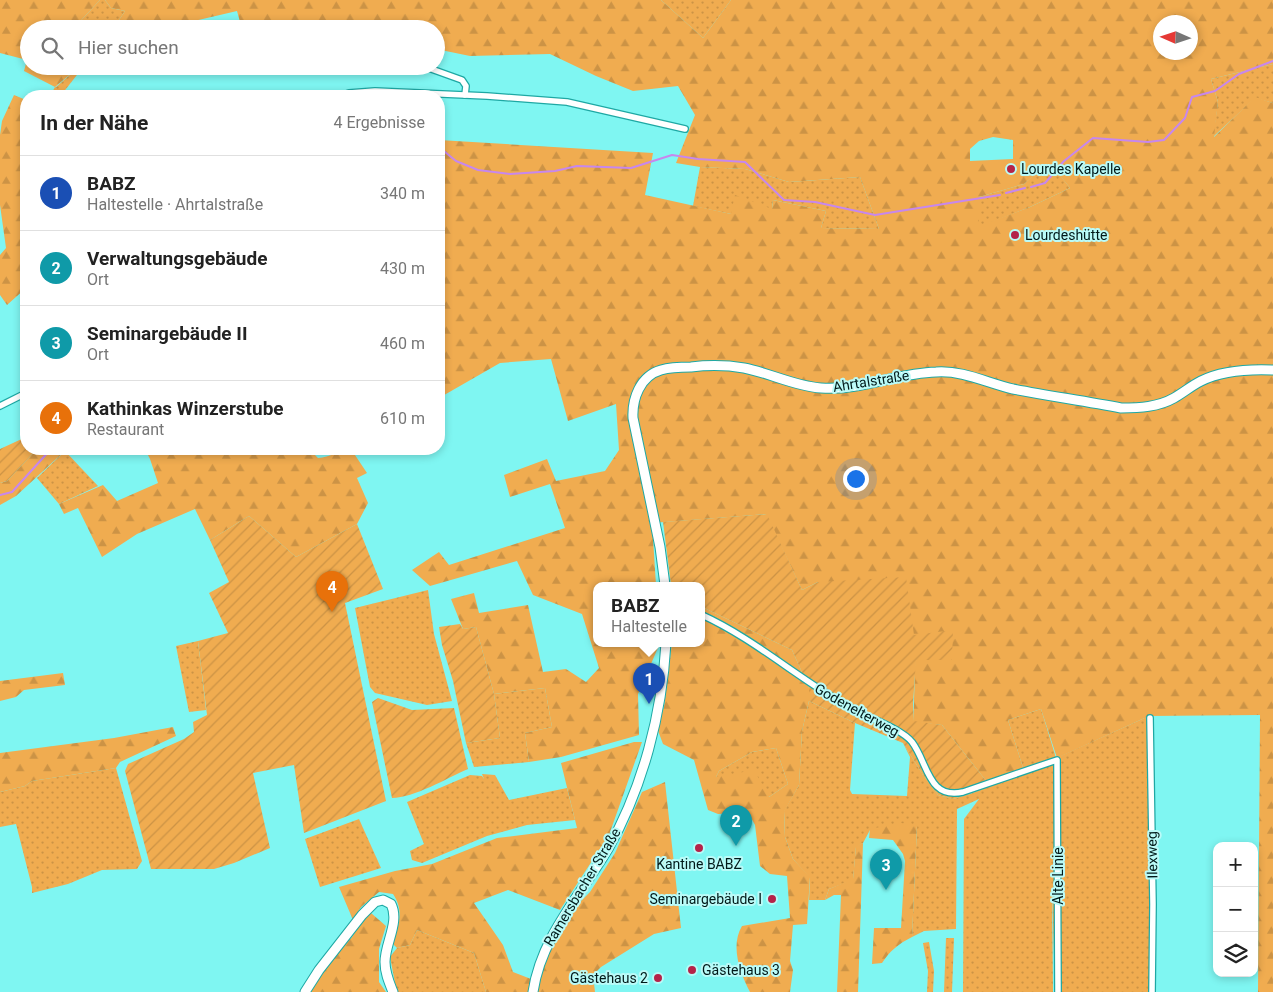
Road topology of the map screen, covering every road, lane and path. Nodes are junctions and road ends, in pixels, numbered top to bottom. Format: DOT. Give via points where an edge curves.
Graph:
graph roads {
  1 [pos="445,74"];
  2 [pos="445,94"];
  3 [pos="465,95"];
  4 [pos="684,129"];
  5 [pos="1273,370"];
  6 [pos="20,396"];
  7 [pos="0,406"];
  8 [pos="665,582"];
  9 [pos="705,617"];
  10 [pos="666,647"];
  11 [pos="1150,718"];
  12 [pos="1057,760"];
  13 [pos="305,992"];
  14 [pos="393,992"];
  15 [pos="533,992"];
  16 [pos="1058,992"];
  17 [pos="1152,992"];
  1 -- 3 [label="street" via="462,80 466,86"];
  2 -- 3 [label="street"];
  3 -- 4 [label="street" via="567,102"];
  5 -- 8 [label="main road, Ahrtalstraße" via="1249,369 1213,377 1173,398 1137,408 1121,408 1011,388 952,372 914,374 874,383 821,388 734,367 659,370 640,386 632,408"];
  6 -- 7 [label="street"];
  9 -- 12 [label="street, Godenelterweg" via="744,637 804,680 912,742 929,776 944,792 963,792"];
  10 -- 15 [label="main road, Ramersbacher Straße" via="654,726 630,803 608,849 550,940"];
  11 -- 17 [label="street, Ilexweg"];
  12 -- 16 [label="street, Alte Linie"];
  13 -- 14 [label="main road" via="362,914 375,902 383,900 391,904 394,920 385,961"];
}
